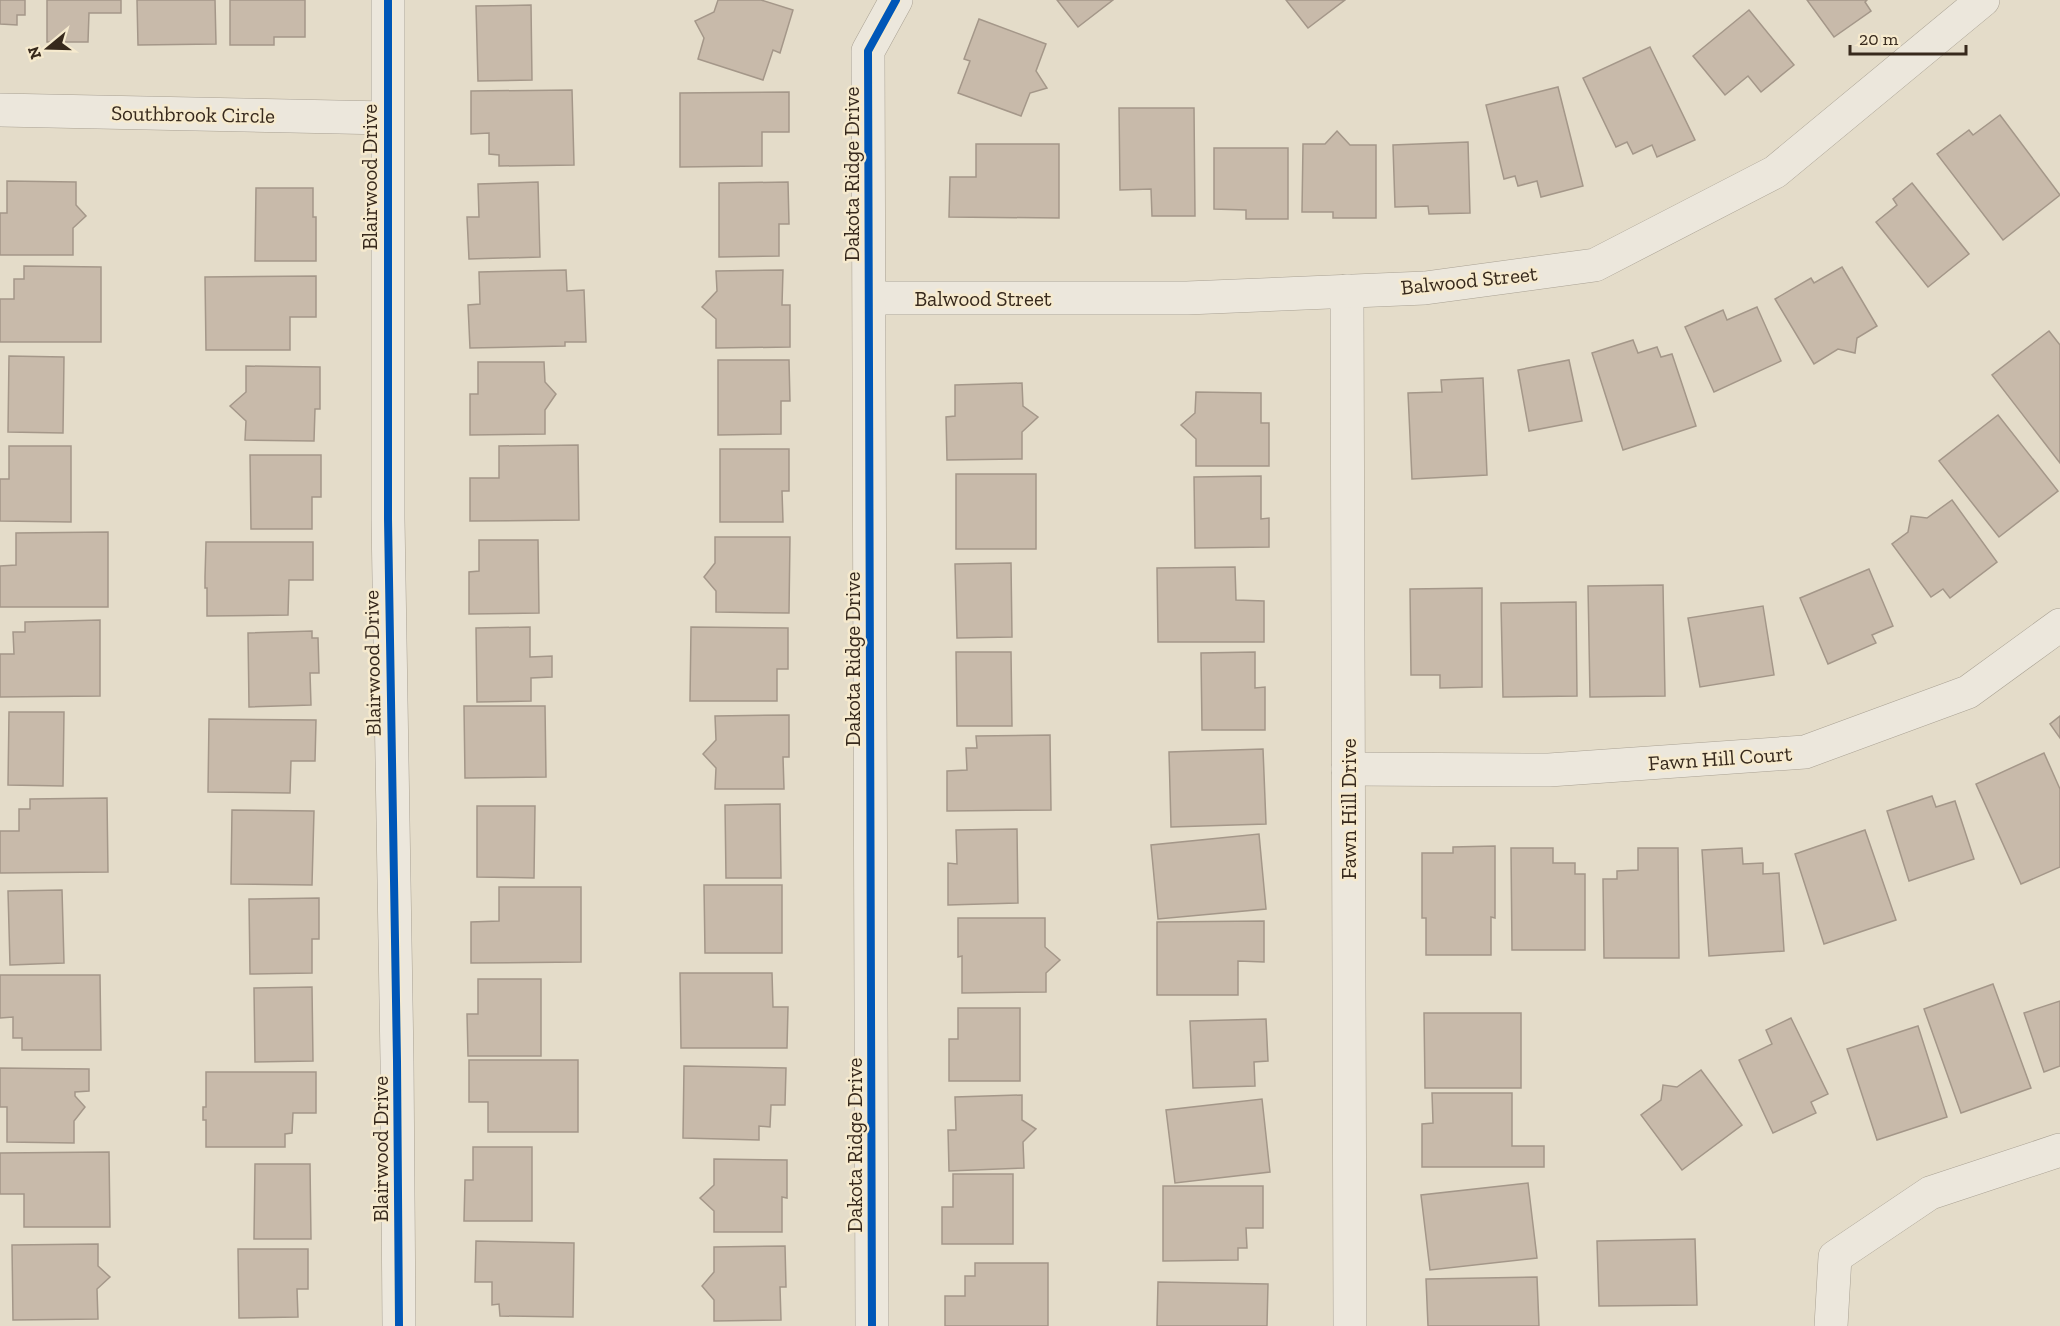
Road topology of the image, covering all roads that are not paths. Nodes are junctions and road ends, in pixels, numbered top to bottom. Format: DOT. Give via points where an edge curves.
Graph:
graph roads {
  1 [pos="387,0"];
  2 [pos="896,0"];
  3 [pos="1983,0"];
  4 [pos="0,110"];
  5 [pos="387,118"];
  6 [pos="1347,291"];
  7 [pos="870,298"];
  8 [pos="2060,624"];
  9 [pos="1348,769"];
  10 [pos="2060,1150"];
  11 [pos="399,1326"];
  12 [pos="872,1326"];
  13 [pos="1350,1326"];
  14 [pos="1831,1326"];
  1 -- 5 [label="street, Blairwood Drive"];
  2 -- 7 [label="street, Dakota Ridge Drive" via="868,51"];
  3 -- 6 [label="street, Balwood Street" via="1775,172 1594,265 1425,288"];
  4 -- 5 [label="street, Southbrook Circle"];
  5 -- 11 [label="street, Blairwood Drive"];
  6 -- 7 [label="street, Balwood Street" via="1187,298"];
  6 -- 9 [label="street, Fawn Hill Drive"];
  7 -- 12 [label="street, Dakota Ridge Drive"];
  8 -- 9 [label="street, Fawn Hill Court" via="1968,692 1804,752 1549,770"];
  9 -- 13 [label="street, Fawn Hill Drive"];
  10 -- 14 [label="street" via="1930,1193 1835,1257"];
}
